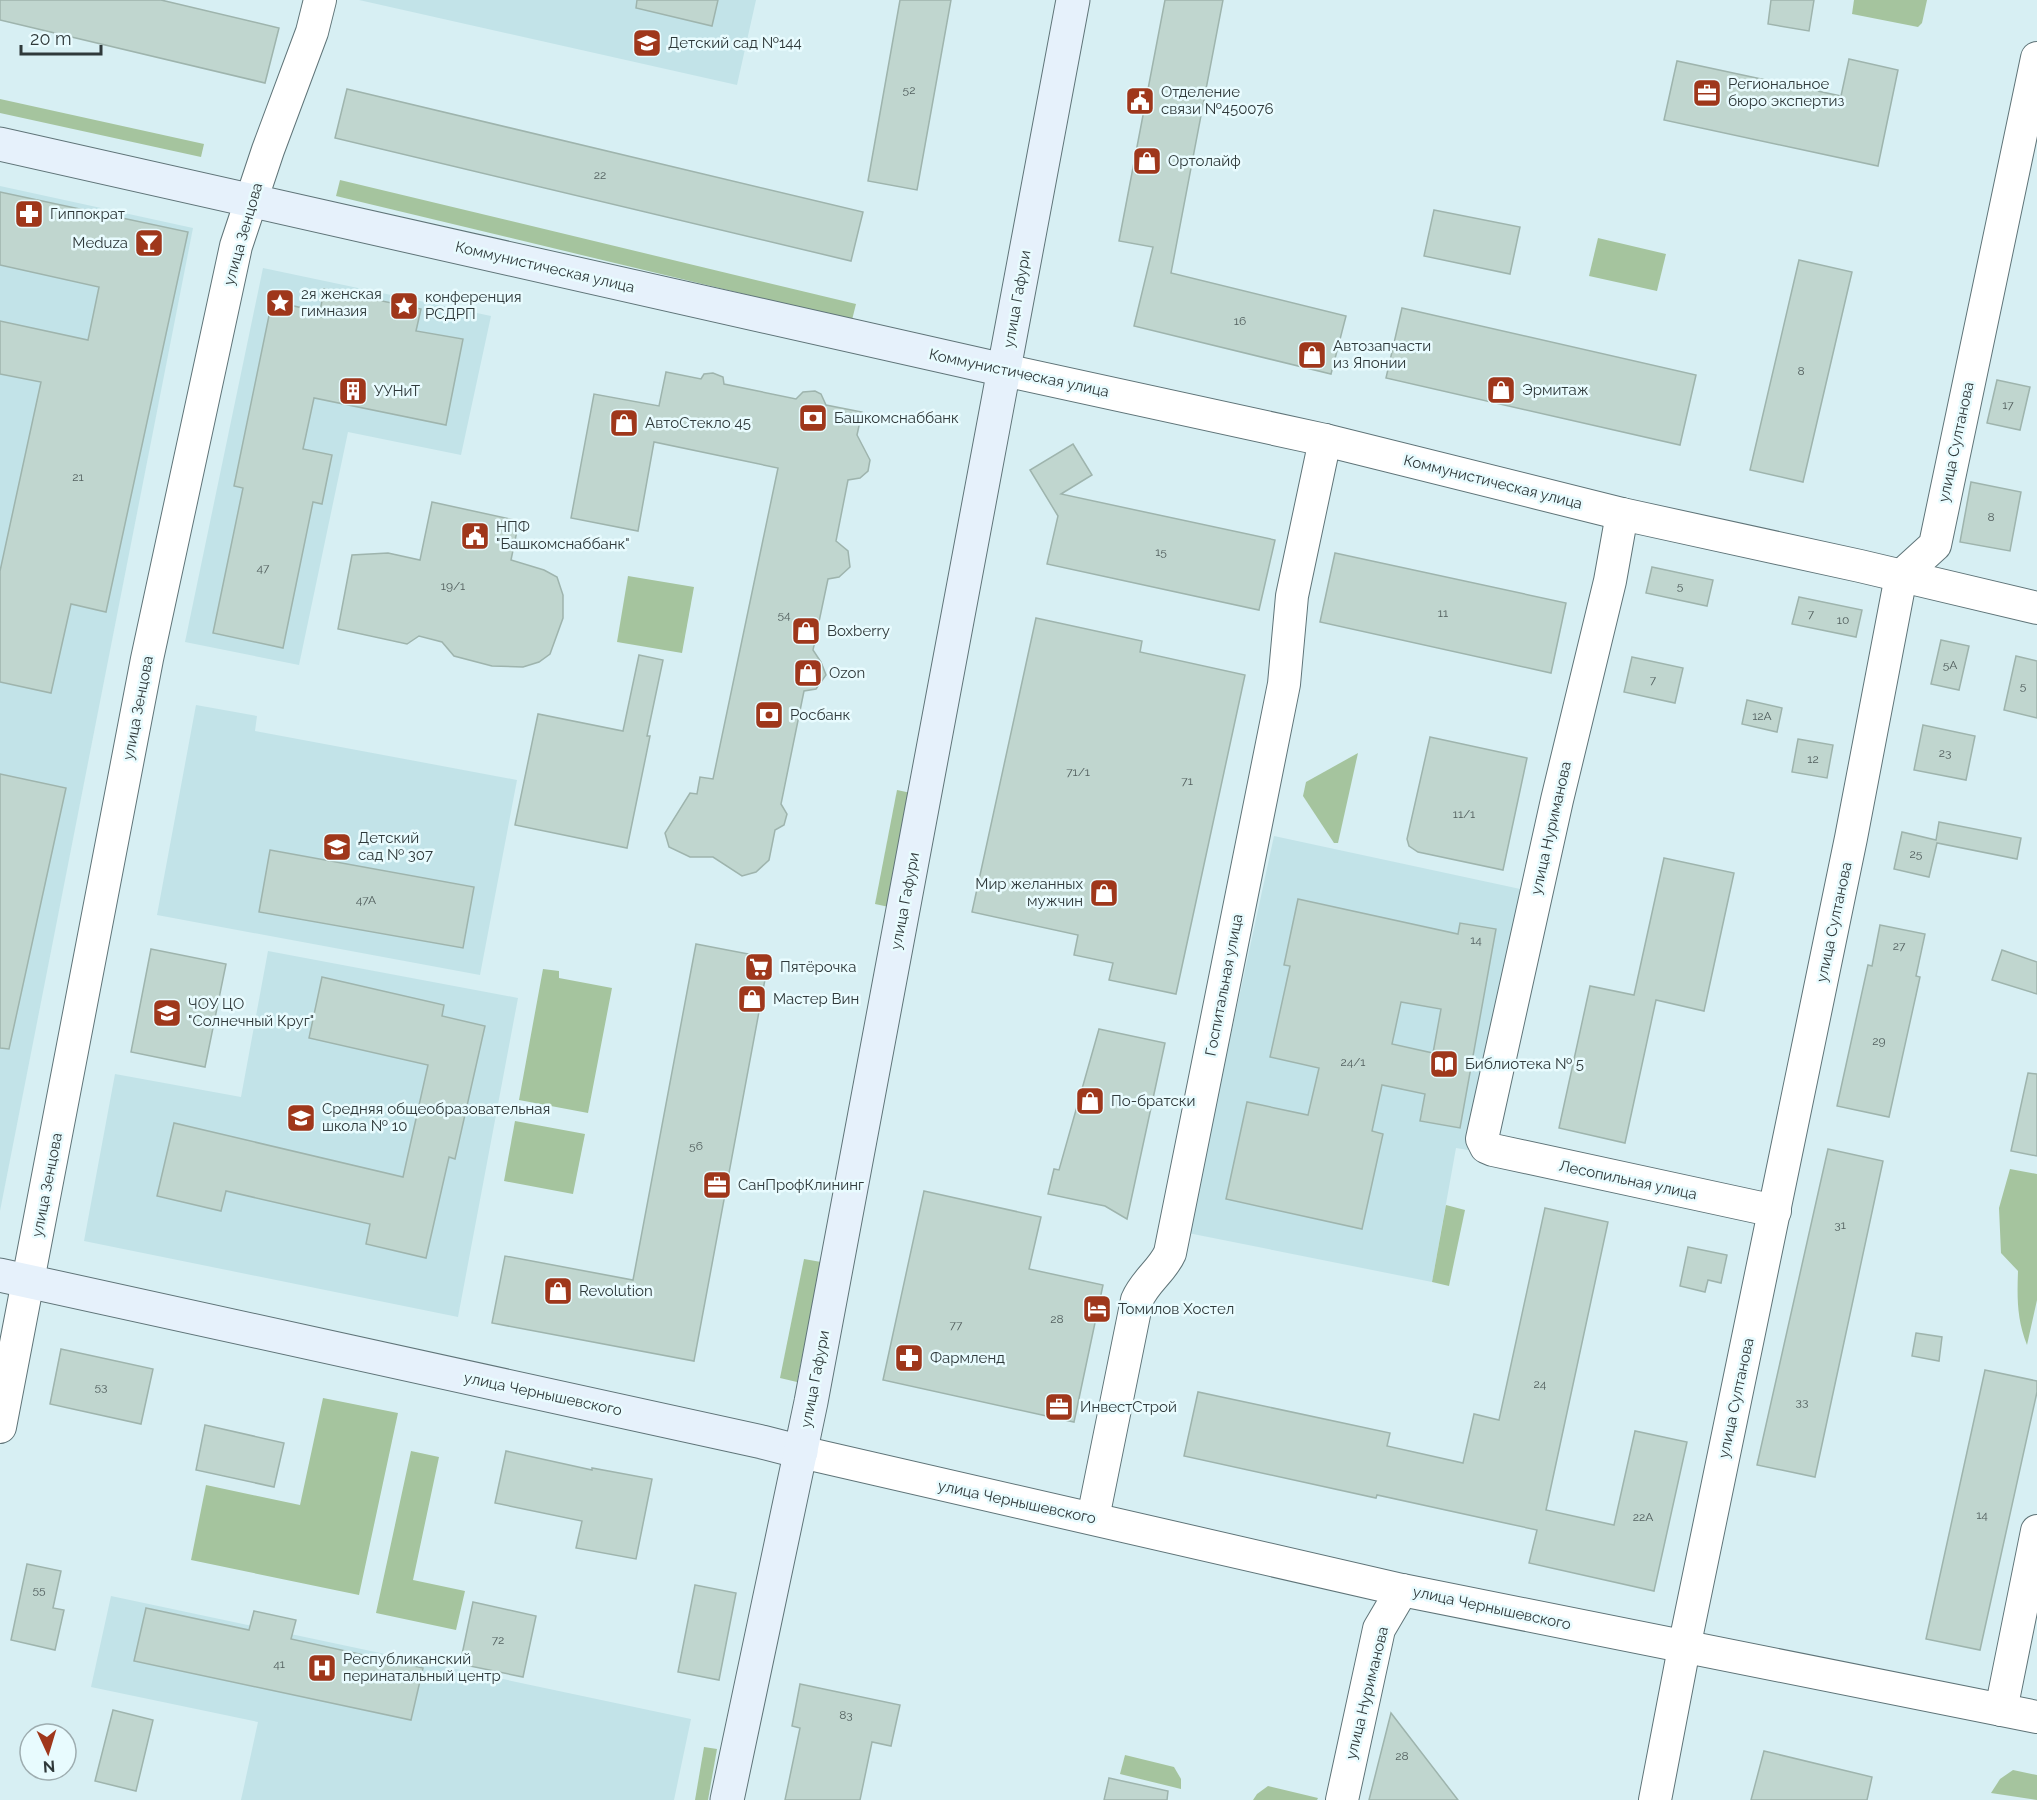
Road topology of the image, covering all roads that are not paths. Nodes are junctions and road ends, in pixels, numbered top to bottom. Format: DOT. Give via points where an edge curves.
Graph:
graph roads {
  1 [pos="320,0"];
  2 [pos="1073,0"];
  3 [pos="2037,58"];
  4 [pos="0,144"];
  5 [pos="250,201"];
  6 [pos="1004,370"];
  7 [pos="1325,440"];
  8 [pos="1622,514"];
  9 [pos="1901,576"];
  10 [pos="2037,608"];
  11 [pos="1483,1143"];
  12 [pos="1775,1212"];
  13 [pos="14,1278"];
  14 [pos="0,1427"];
  15 [pos="801,1452"];
  16 [pos="1093,1518"];
  17 [pos="2037,1531"];
  18 [pos="1402,1590"];
  19 [pos="1684,1647"];
  20 [pos="2001,1710"];
  21 [pos="2037,1717"];
  22 [pos="727,1800"];
  23 [pos="1342,1800"];
  24 [pos="1655,1800"];
  1 -- 5 [label="street, улица Зенцова"];
  2 -- 6 [label="street, улица Гафури"];
  3 -- 9 [label="street, улица Султанова" via="1935,545"];
  4 -- 5 [label="street, Коммунистическая улица"];
  5 -- 6 [label="street, Коммунистическая улица"];
  5 -- 13 [label="street, улица Зенцова" via="236,246"];
  6 -- 7 [label="street, Коммунистическая улица"];
  6 -- 15 [label="street, улица Гафури"];
  7 -- 8 [label="street, Коммунистическая улица"];
  7 -- 16 [label="street, Госпитальная улица" via="1291,603 1283,690 1170,1253 1137,1300"];
  8 -- 9 [label="street, Коммунистическая улица"];
  8 -- 11 [label="street, улица Нуриманова" via="1605,604 1482,1133"];
  9 -- 10 [label="street, Коммунистическая улица"];
  9 -- 12 [label="street, улица Султанова"];
  11 -- 12 [label="street, Лесопильная улица" via="1493,1150"];
  12 -- 19 [label="street, улица Султанова"];
  13 -- 14 [label="street, улица Зенцова"];
  13 -- 15 [label="street, улица Чернышевского"];
  15 -- 16 [label="street, улица Чернышевского"];
  15 -- 22 [label="street, улица Гафури"];
  16 -- 18 [label="street, улица Чернышевского"];
  17 -- 20 [label="street"];
  18 -- 19 [label="street, улица Чернышевского"];
  18 -- 23 [label="street, улица Нуриманова" via="1379,1629"];
  19 -- 20 [label="street, улица Чернышевского"];
  19 -- 24 [label="street, улица Султанова"];
  20 -- 21 [label="street, улица Чернышевского"];
}
